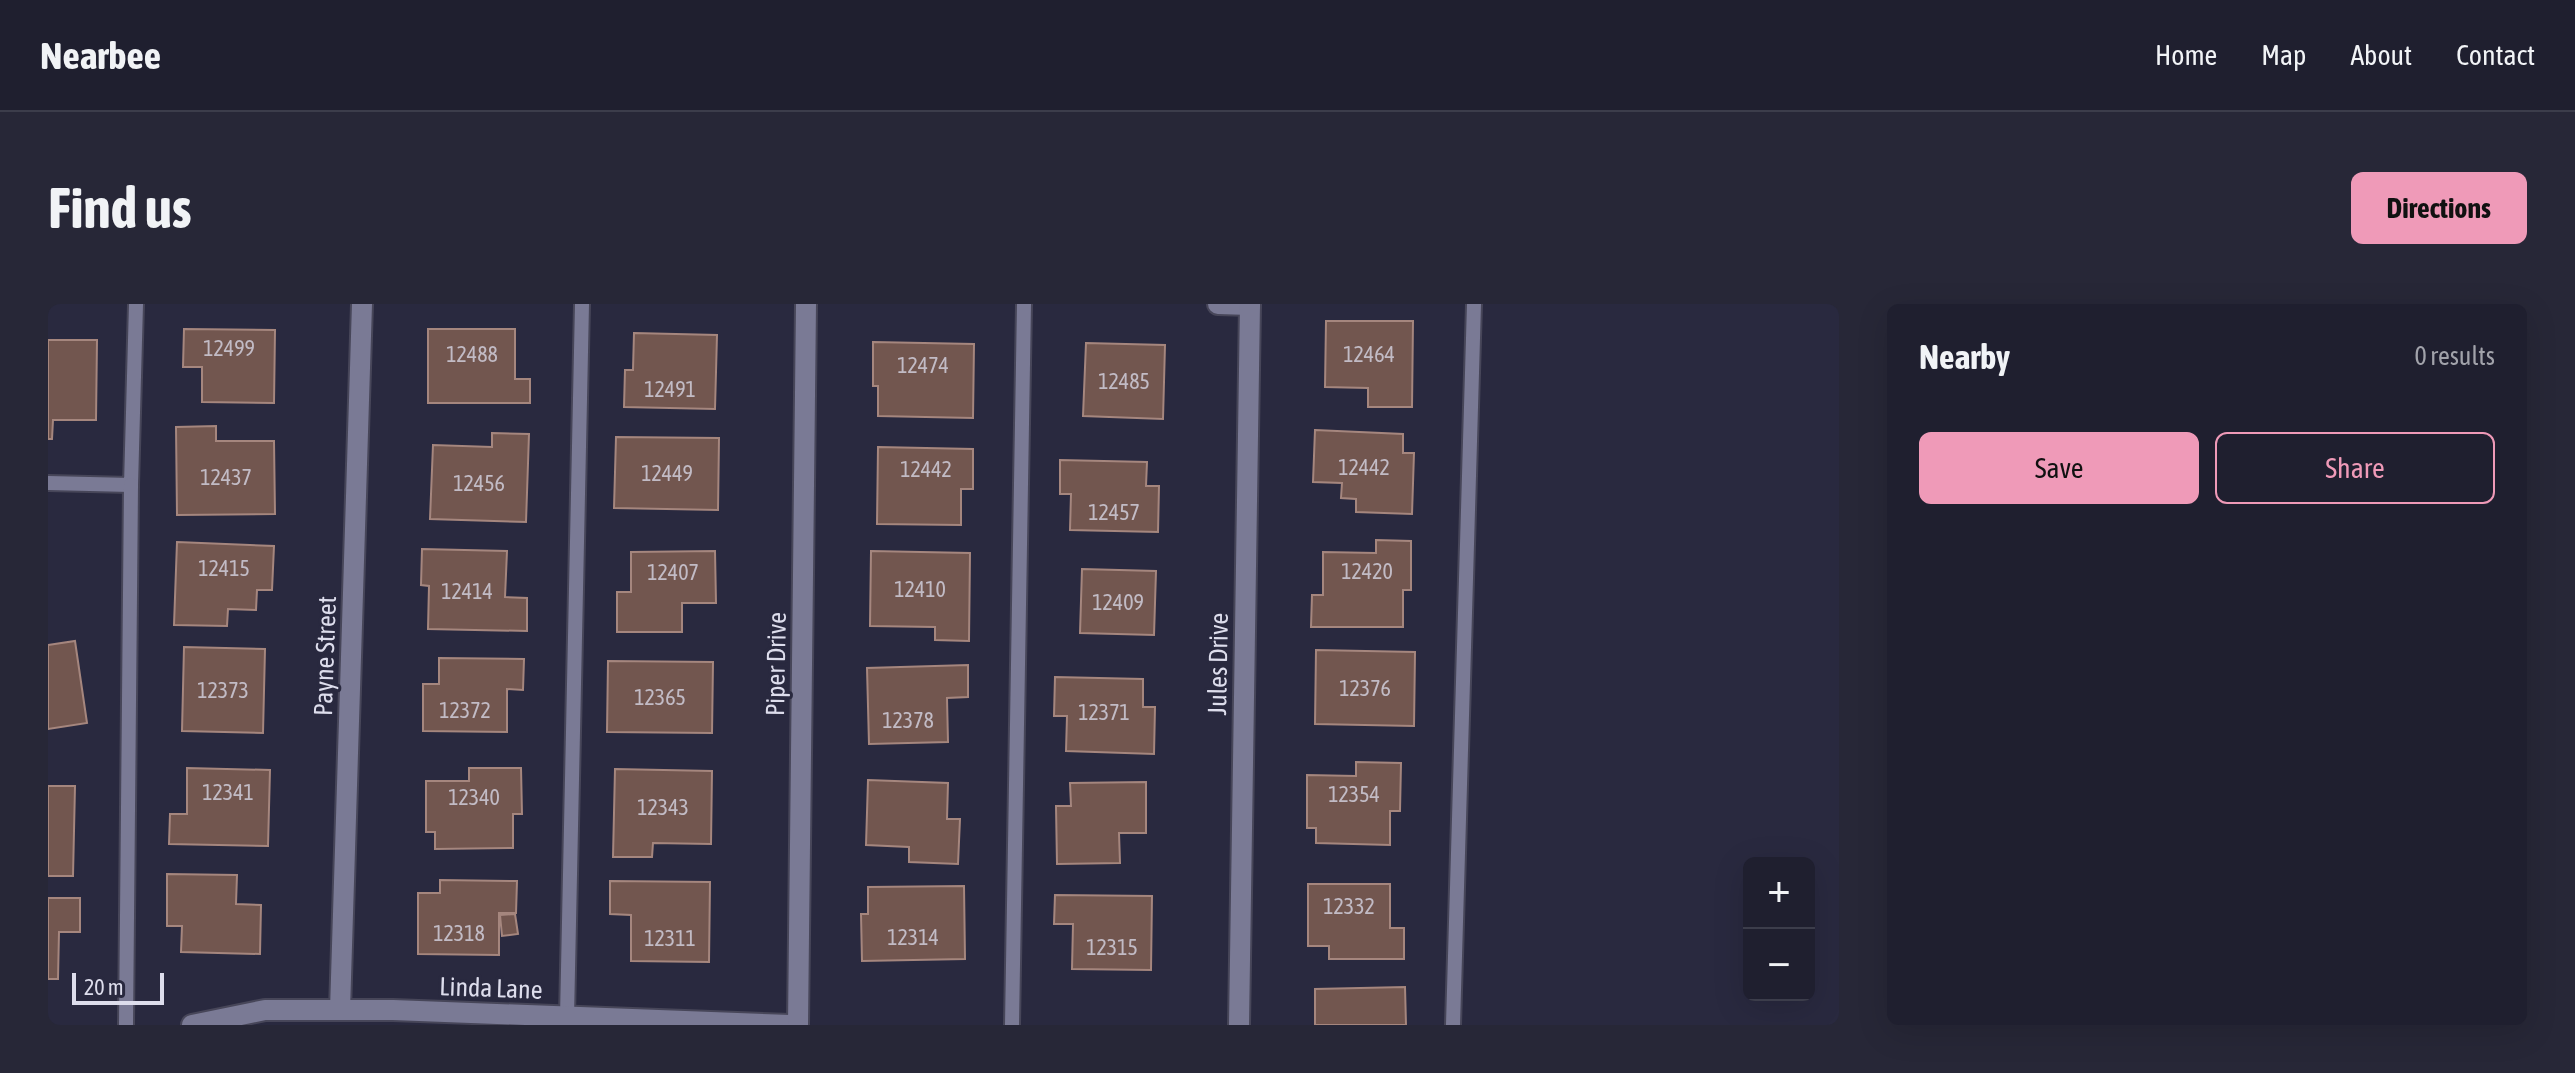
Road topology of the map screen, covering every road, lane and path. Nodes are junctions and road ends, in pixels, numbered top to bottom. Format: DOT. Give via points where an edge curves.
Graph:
graph roads {
  1 [pos="136,304"];
  2 [pos="362,304"];
  3 [pos="582,304"];
  4 [pos="806,304"];
  5 [pos="1024,304"];
  6 [pos="1218,304"];
  7 [pos="1250,304"];
  8 [pos="1474,304"];
  9 [pos="48,483"];
  10 [pos="131,485"];
  11 [pos="340,1010"];
  12 [pos="567,1017"];
  13 [pos="126,1025"];
  14 [pos="192,1025"];
  15 [pos="790,1025"];
  16 [pos="798,1025"];
  17 [pos="1012,1025"];
  18 [pos="1239,1025"];
  19 [pos="1453,1025"];
  1 -- 10 [label="lane"];
  2 -- 11 [label="street, Payne Street"];
  3 -- 12 [label="lane"];
  4 -- 16 [label="street, Piper Drive"];
  5 -- 17 [label="lane"];
  6 -- 7 [label="street"];
  7 -- 18 [label="street, Jules Drive"];
  8 -- 19 [label="lane"];
  9 -- 10 [label="lane"];
  10 -- 13 [label="lane"];
  11 -- 12 [label="street, Linda Lane"];
  11 -- 14 [label="street, Linda Lane" via="265,1010"];
  12 -- 15 [label="street, Linda Lane"];
}
